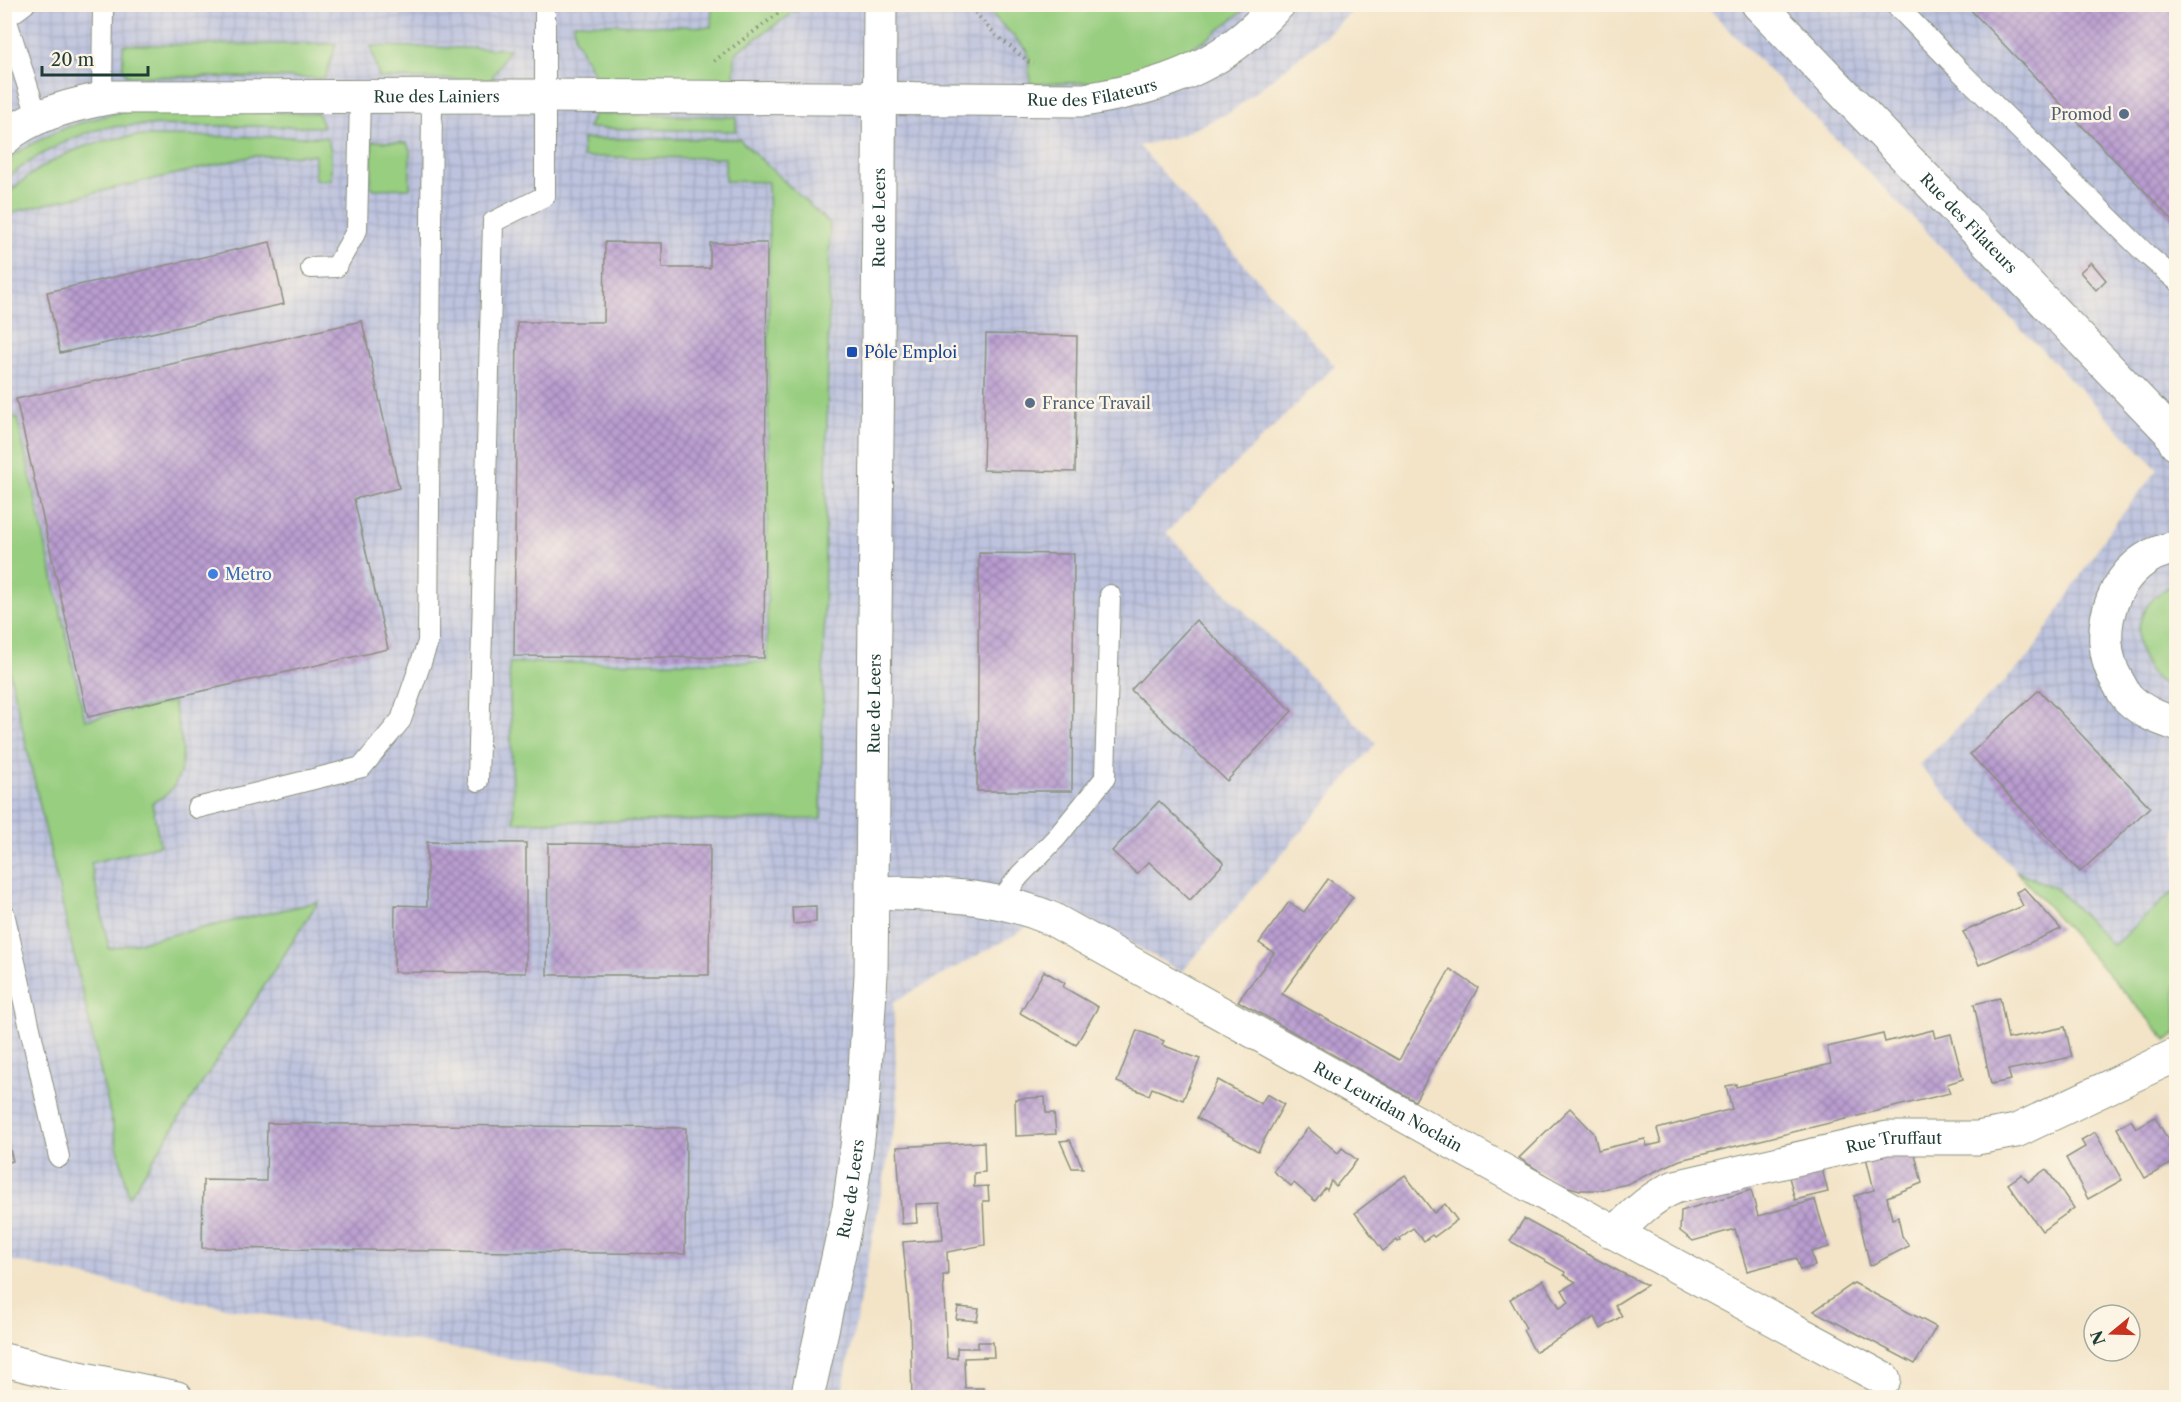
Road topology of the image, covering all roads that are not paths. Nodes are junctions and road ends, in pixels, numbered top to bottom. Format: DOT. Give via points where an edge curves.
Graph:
graph roads {
  1 [pos="24,4"];
  2 [pos="103,4"];
  3 [pos="546,4"];
  4 [pos="880,4"];
  5 [pos="1279,4"];
  6 [pos="1758,4"];
  7 [pos="1895,4"];
  8 [pos="360,96"];
  9 [pos="432,96"];
  10 [pos="544,96"];
  11 [pos="879,98"];
  12 [pos="102,99"];
  13 [pos="38,119"];
  14 [pos="4,139"];
  15 [pos="311,267"];
  16 [pos="2176,280"];
  17 [pos="2176,444"];
  18 [pos="2176,548"];
  19 [pos="1110,595"];
  20 [pos="2176,724"];
  21 [pos="478,781"];
  22 [pos="197,808"];
  23 [pos="873,892"];
  24 [pos="1000,901"];
  25 [pos="4,913"];
  26 [pos="2176,1055"];
  27 [pos="59,1157"];
  28 [pos="1615,1233"];
  29 [pos="4,1360"];
  30 [pos="1884,1379"];
  31 [pos="177,1398"];
  32 [pos="807,1398"];
  1 -- 13 [label="lane" via="6,18"];
  2 -- 12 [label="lane"];
  3 -- 10 [label="lane"];
  4 -- 11 [label="main road, Rue de Leers"];
  5 -- 11 [label="main road, Rue des Filateurs" via="1240,40 1199,66 1124,94 1084,100"];
  6 -- 17 [label="main road, Rue des Filateurs" via="2154,415"];
  7 -- 16 [label="lane"];
  8 -- 9 [label="main road, Rue des Lainiers"];
  8 -- 12 [label="main road, Rue des Lainiers"];
  8 -- 15 [label="lane" via="357,230 336,267"];
  9 -- 10 [label="main road, Rue des Lainiers"];
  9 -- 22 [label="lane" via="428,642 401,720 362,767"];
  10 -- 11 [label="main road, Rue des Lainiers"];
  10 -- 21 [label="lane" via="545,196 493,222"];
  11 -- 23 [label="main road, Rue de Leers"];
  12 -- 13 [label="main road, Rue des Lainiers" via="73,104"];
  13 -- 14 [label="main road, Rue des Lainiers"];
  18 -- 20 [label="main road" via="2141,563 2120,585 2107,612 2104,642 2111,671 2127,697 2151,715"];
  19 -- 24 [label="lane" via="1105,778"];
  23 -- 24 [label="main road, Rue Leuridan Noclain"];
  23 -- 32 [label="main road, Rue de Leers" via="857,1151 838,1266"];
  24 -- 28 [label="main road, Rue Leuridan Noclain" via="1028,908 1060,923"];
  25 -- 27 [label="lane"];
  26 -- 28 [label="main road, Rue Truffaut" via="2016,1131 1977,1138 1887,1138 1675,1186 1644,1205"];
  28 -- 30 [label="main road, Rue Leuridan Noclain"];
  29 -- 31 [label="main road"];
}
